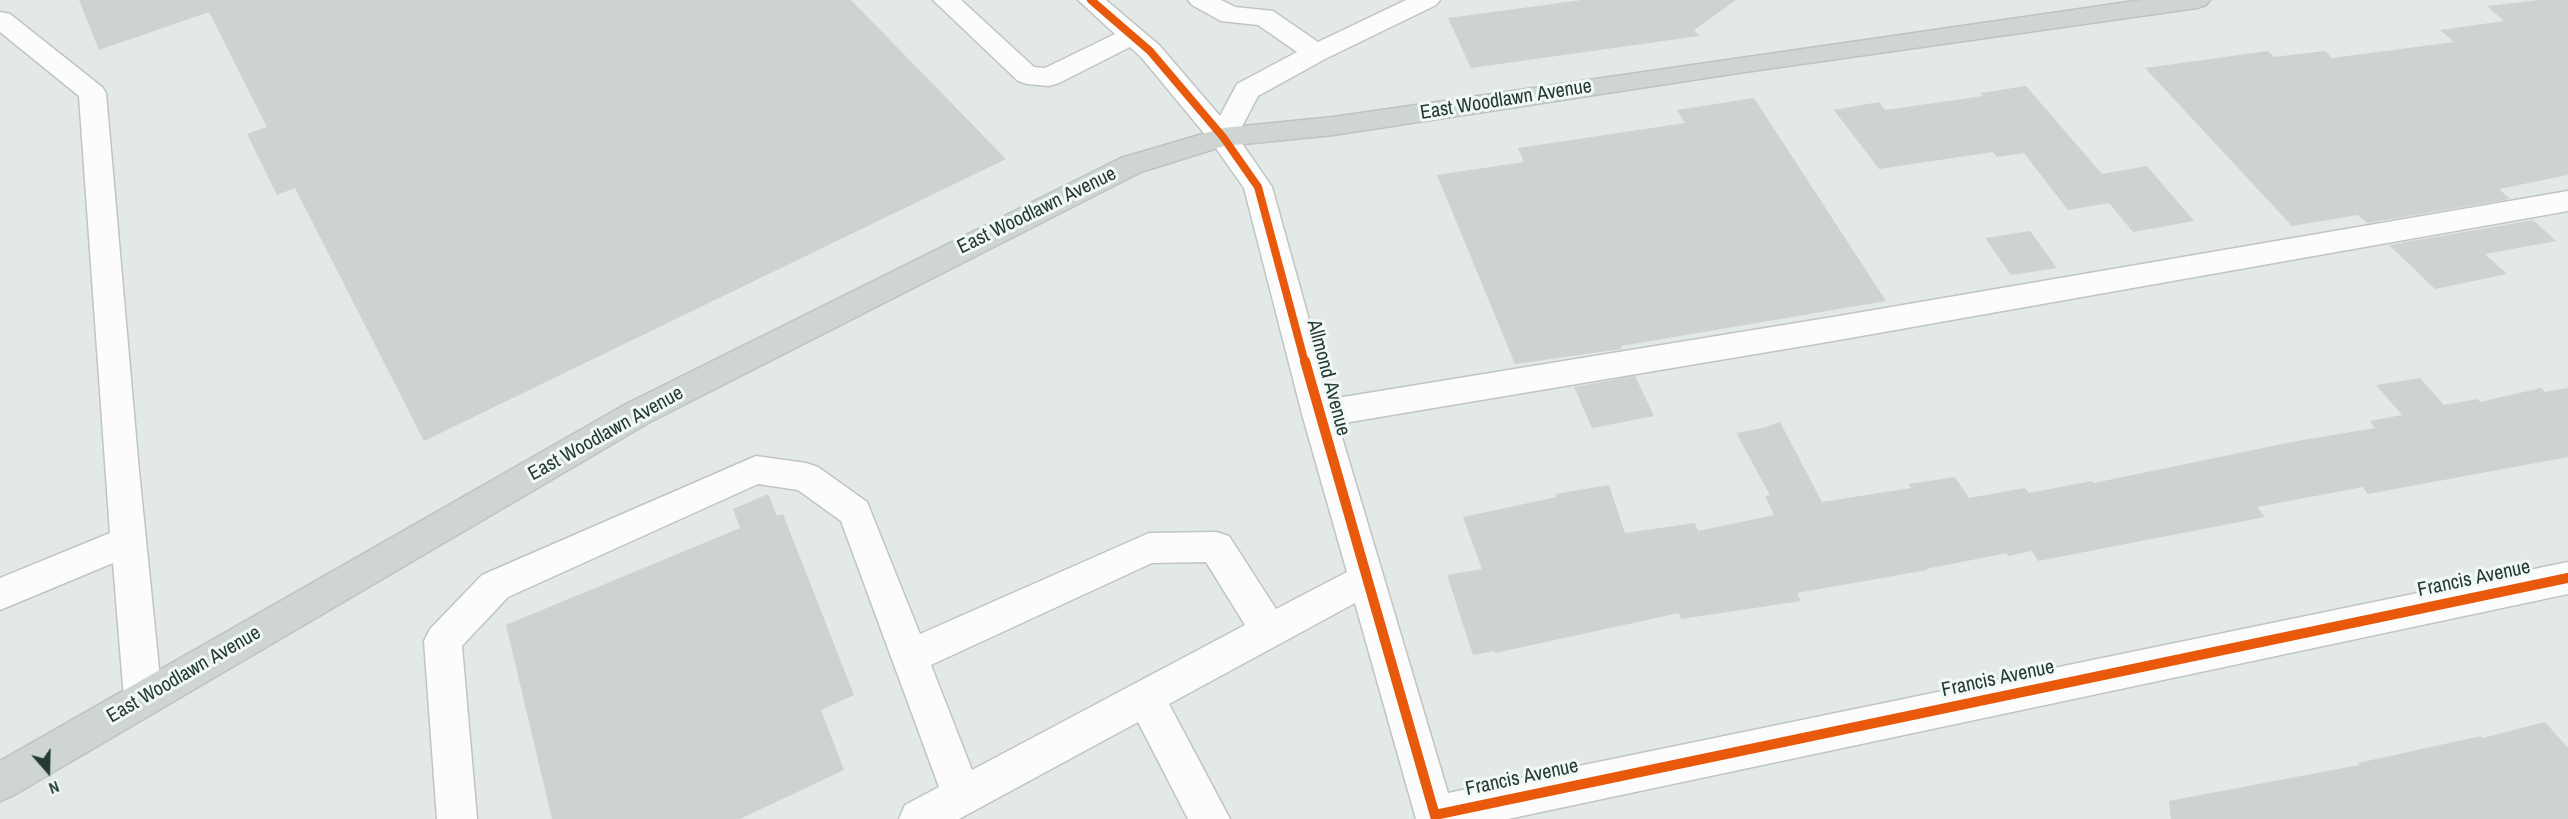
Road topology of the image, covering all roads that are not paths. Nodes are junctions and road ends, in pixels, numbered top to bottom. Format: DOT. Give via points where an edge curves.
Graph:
graph roads {
  1 [pos="946,0"];
  2 [pos="1091,0"];
  3 [pos="1201,0"];
  4 [pos="1427,0"];
  5 [pos="2198,0"];
  6 [pos="1,20"];
  7 [pos="1132,36"];
  8 [pos="1316,53"];
  9 [pos="1224,137"];
  10 [pos="2568,201"];
  11 [pos="1319,414"];
  12 [pos="128,541"];
  13 [pos="2568,578"];
  14 [pos="1367,579"];
  15 [pos="0,594"];
  16 [pos="1269,631"];
  17 [pos="909,657"];
  18 [pos="1145,697"];
  19 [pos="143,698"];
  20 [pos="0,782"];
  21 [pos="962,796"];
  22 [pos="1436,817"];
  23 [pos="457,819"];
  24 [pos="919,819"];
  25 [pos="1210,819"];
  1 -- 7 [label="street" via="1027,75 1049,77"];
  2 -- 7 [label="street, Allmond Avenue"];
  3 -- 8 [label="street" via="1230,15 1264,17"];
  4 -- 8 [label="street"];
  5 -- 9 [label="main road, East Woodlawn Avenue" via="1345,124"];
  6 -- 12 [label="street" via="92,93"];
  7 -- 9 [label="street, Allmond Avenue" via="1150,51"];
  8 -- 9 [label="street" via="1247,90"];
  9 -- 11 [label="street, Allmond Avenue" via="1258,187"];
  9 -- 19 [label="main road, East Woodlawn Avenue" via="1131,165 638,413"];
  10 -- 11 [label="street"];
  11 -- 14 [label="street, Allmond Avenue"];
  12 -- 15 [label="street"];
  12 -- 19 [label="street"];
  13 -- 22 [label="street, Francis Avenue"];
  14 -- 16 [label="street"];
  14 -- 22 [label="street, Allmond Avenue"];
  16 -- 17 [label="street" via="1216,547 1149,548"];
  16 -- 18 [label="street"];
  17 -- 21 [label="street"];
  17 -- 23 [label="street" via="855,512 806,477 756,470 495,586 443,641"];
  18 -- 21 [label="street"];
  18 -- 25 [label="street"];
  19 -- 20 [label="main road, East Woodlawn Avenue"];
  21 -- 24 [label="street"];
}
